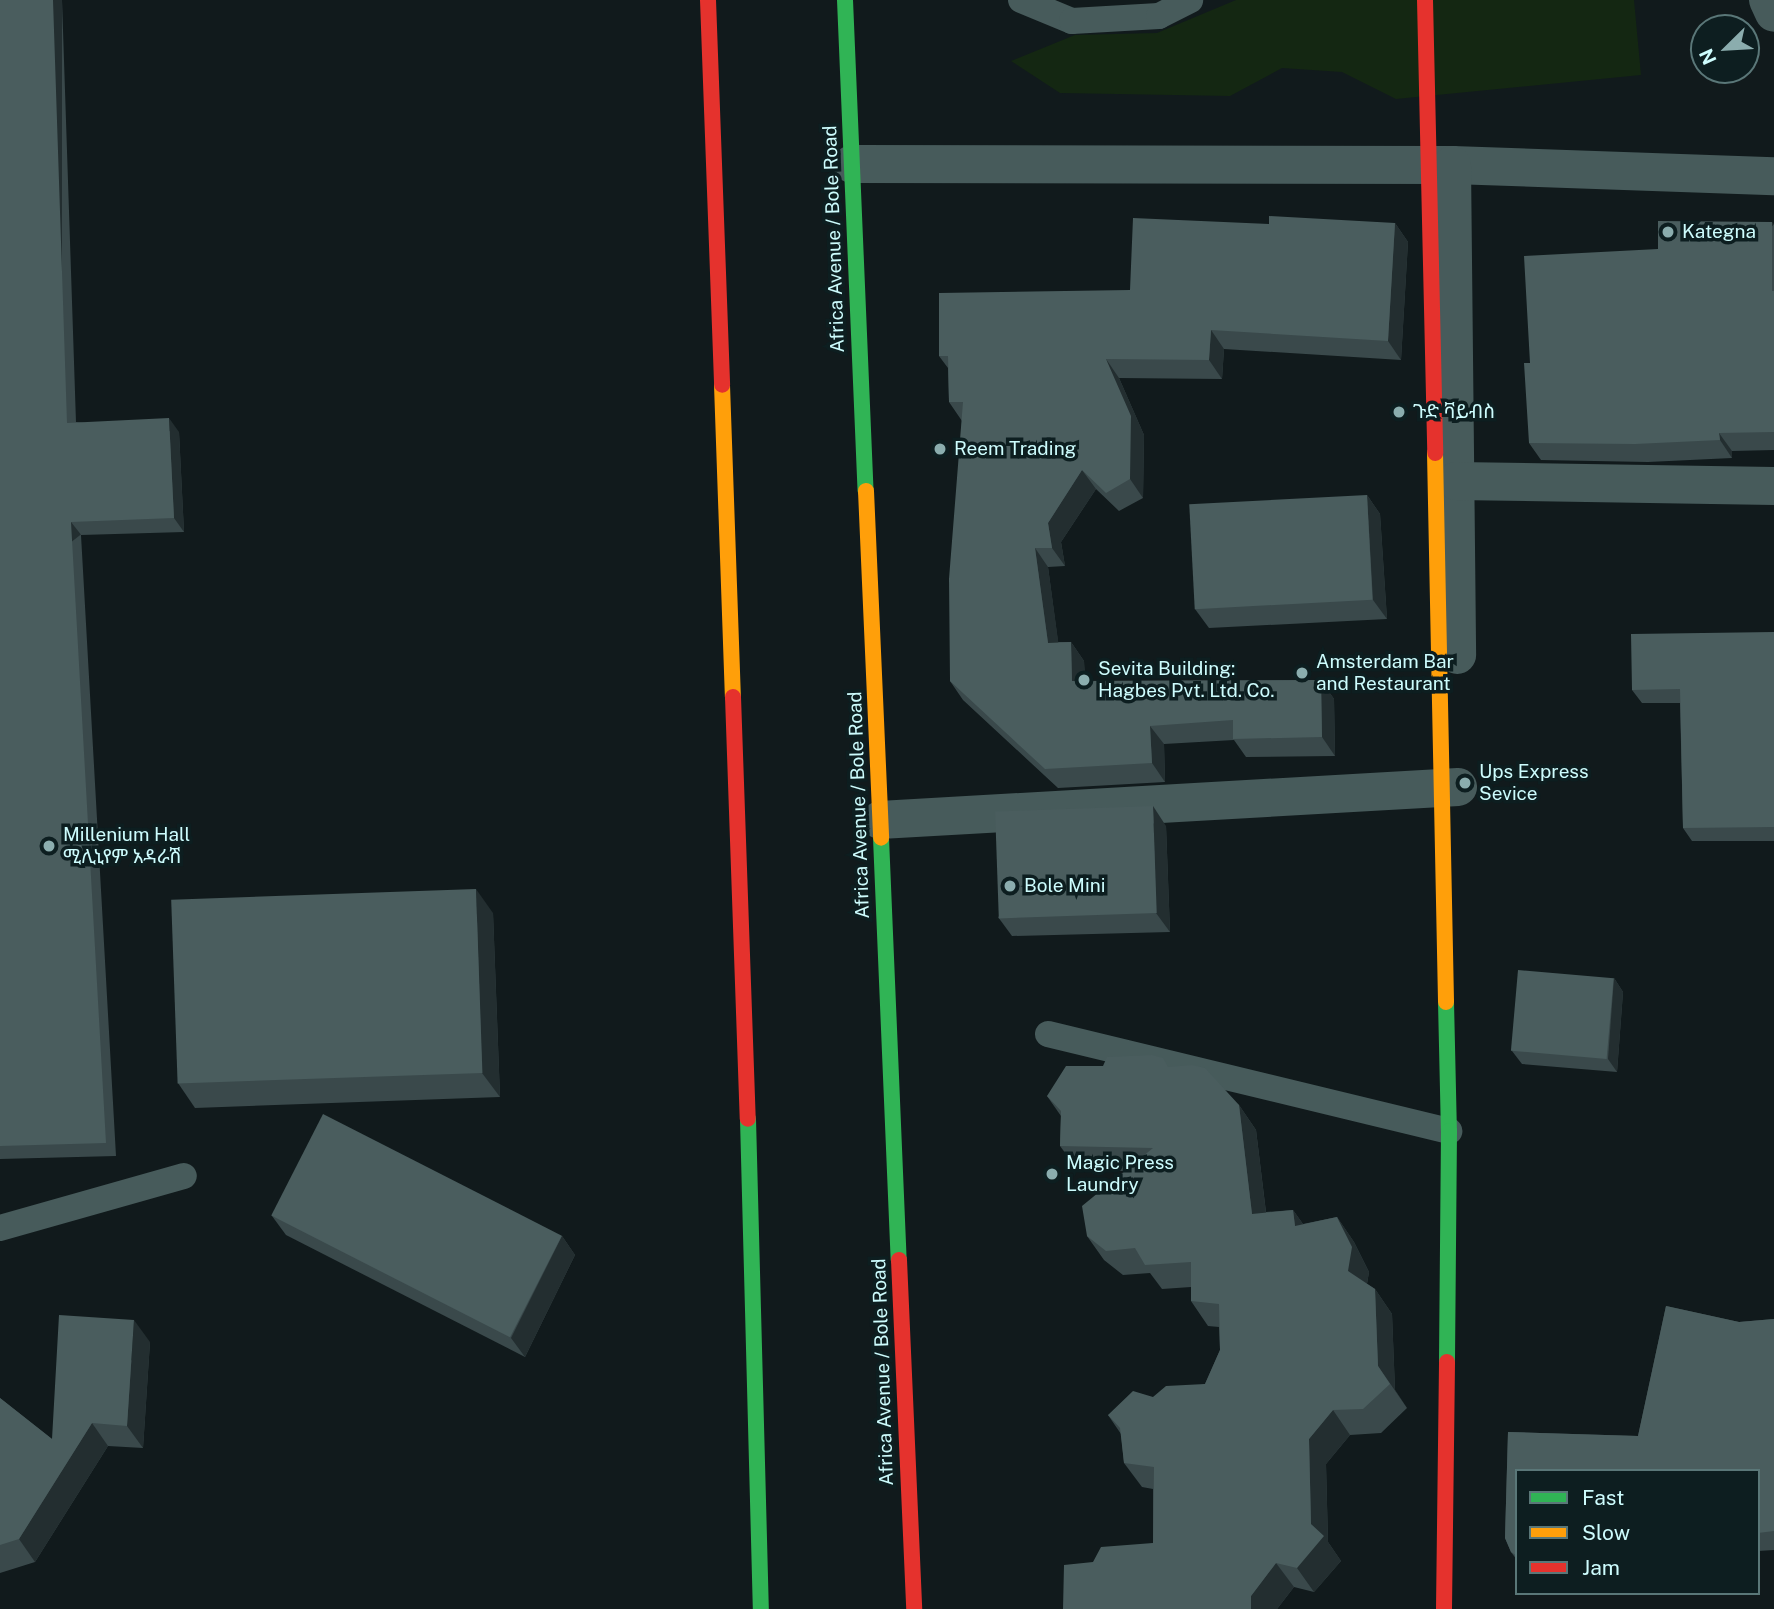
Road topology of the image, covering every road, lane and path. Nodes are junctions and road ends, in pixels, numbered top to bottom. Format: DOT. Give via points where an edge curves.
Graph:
graph roads {
  1 [pos="708,0"];
  2 [pos="845,0"];
  3 [pos="1021,0"];
  4 [pos="1191,0"];
  5 [pos="1425,0"];
  6 [pos="1434,0"];
  7 [pos="1768,0"];
  8 [pos="1774,13"];
  9 [pos="852,164"];
  10 [pos="1452,165"];
  11 [pos="1774,176"];
  12 [pos="1456,481"];
  13 [pos="1774,486"];
  14 [pos="1458,787"];
  15 [pos="880,820"];
  16 [pos="1048,1034"];
  17 [pos="1449,1131"];
  18 [pos="184,1176"];
  19 [pos="0,1228"];
  20 [pos="761,1609"];
  21 [pos="914,1609"];
  22 [pos="1444,1609"];
  1 -- 20 [label="main road"];
  2 -- 9 [label="main road, Africa Avenue / Bole Road"];
  3 -- 4 [label="lane" via="1072,21 1159,16"];
  5 -- 17 [label="main road"];
  6 -- 14 [label="street"];
  7 -- 8 [label="street"];
  9 -- 10 [label="street"];
  9 -- 15 [label="main road, Africa Avenue / Bole Road"];
  10 -- 11 [label="street"];
  10 -- 12 [label="street"];
  12 -- 13 [label="street"];
  12 -- 14 [label="street"];
  14 -- 15 [label="street"];
  15 -- 21 [label="main road, Africa Avenue / Bole Road"];
  16 -- 17 [label="lane"];
  17 -- 22 [label="main road"];
  18 -- 19 [label="lane"];
}
